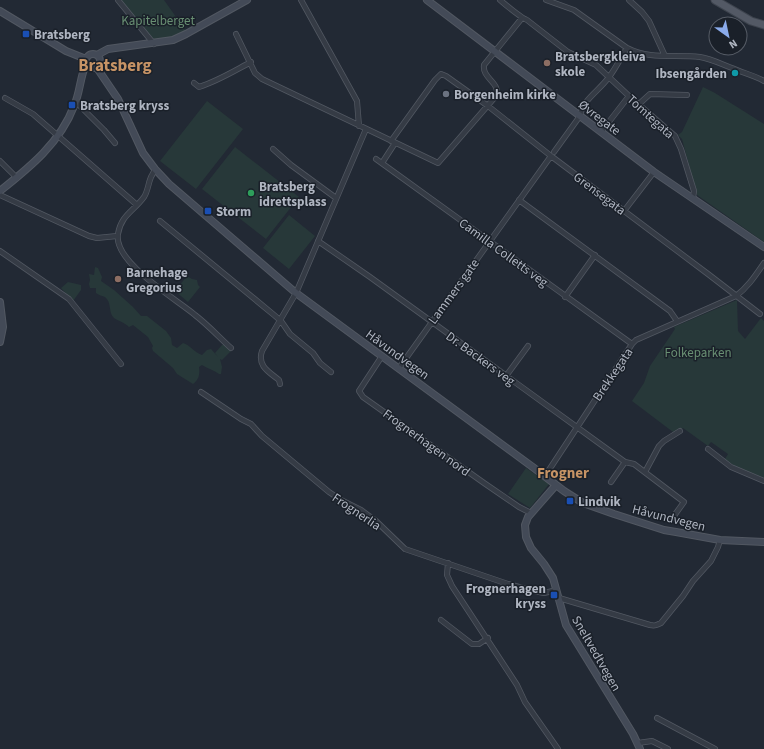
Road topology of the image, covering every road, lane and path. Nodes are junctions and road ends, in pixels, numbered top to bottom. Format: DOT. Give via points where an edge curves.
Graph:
graph roads {
  1 [pos="118,0"];
  2 [pos="247,0"];
  3 [pos="301,0"];
  4 [pos="427,0"];
  5 [pos="500,0"];
  6 [pos="546,0"];
  7 [pos="629,0"];
  8 [pos="715,0"];
  9 [pos="555,1"];
  10 [pos="0,11"];
  11 [pos="522,18"];
  12 [pos="764,25"];
  13 [pos="236,34"];
  14 [pos="154,44"];
  15 [pos="627,48"];
  16 [pos="495,52"];
  17 [pos="97,55"];
  18 [pos="665,56"];
  19 [pos="86,62"];
  20 [pos="250,62"];
  21 [pos="94,68"];
  22 [pos="83,75"];
  23 [pos="609,76"];
  24 [pos="764,81"];
  25 [pos="194,83"];
  26 [pos="687,95"];
  27 [pos="629,96"];
  28 [pos="5,98"];
  29 [pos="76,102"];
  30 [pos="639,104"];
  31 [pos="488,106"];
  32 [pos="580,116"];
  33 [pos="359,126"];
  34 [pos="366,129"];
  35 [pos="601,132"];
  36 [pos="58,135"];
  37 [pos="393,142"];
  38 [pos="115,143"];
  39 [pos="273,150"];
  40 [pos="554,152"];
  41 [pos="551,156"];
  42 [pos="376,159"];
  43 [pos="0,161"];
  44 [pos="382,163"];
  45 [pos="155,169"];
  46 [pos="654,172"];
  47 [pos="17,178"];
  48 [pos="0,191"];
  49 [pos="0,195"];
  50 [pos="336,198"];
  51 [pos="693,198"];
  52 [pos="519,200"];
  53 [pos="137,205"];
  54 [pos="624,211"];
  55 [pos="160,221"];
  56 [pos="118,236"];
  57 [pos="318,241"];
  58 [pos="489,241"];
  59 [pos="764,247"];
  60 [pos="0,251"];
  61 [pos="595,255"];
  62 [pos="764,263"];
  63 [pos="296,293"];
  64 [pos="736,296"];
  65 [pos="565,297"];
  66 [pos="0,302"];
  67 [pos="760,314"];
  68 [pos="281,321"];
  69 [pos="677,321"];
  70 [pos="431,322"];
  71 [pos="0,342"];
  72 [pos="632,344"];
  73 [pos="528,346"];
  74 [pos="231,348"];
  75 [pos="382,356"];
  76 [pos="120,364"];
  77 [pos="399,368"];
  78 [pos="330,372"];
  79 [pos="506,376"];
  80 [pos="280,384"];
  81 [pos="201,392"];
  82 [pos="577,427"];
  83 [pos="680,431"];
  84 [pos="708,449"];
  85 [pos="625,462"];
  86 [pos="645,472"];
  87 [pos="544,476"];
  88 [pos="764,481"];
  89 [pos="611,482"];
  90 [pos="556,485"];
  91 [pos="531,513"];
  92 [pos="671,520"];
  93 [pos="720,540"];
  94 [pos="764,542"];
  95 [pos="448,563"];
  96 [pos="557,590"];
  97 [pos="559,598"];
  98 [pos="441,620"];
  99 [pos="488,638"];
  100 [pos="657,718"];
  101 [pos="639,746"];
  102 [pos="558,749"];
  103 [pos="668,749"];
  104 [pos="715,749"];
  1 -- 14 [label="street"];
  2 -- 14 [label="main road" via="177,39"];
  3 -- 33 [label="street" via="354,96"];
  4 -- 16 [label="main road, Øvregate"];
  5 -- 11 [label="street, Tomtegata"];
  6 -- 9 [label="street"];
  7 -- 18 [label="street" via="650,21"];
  8 -- 12 [label="main road" via="751,21"];
  9 -- 15 [label="street" via="574,10"];
  10 -- 19 [label="main road"];
  11 -- 16 [label="street"];
  11 -- 23 [label="street, Tomtegata" via="573,55 588,60"];
  13 -- 20 [label="street"];
  14 -- 17 [label="main road" via="108,48"];
  15 -- 18 [label="street" via="648,55"];
  15 -- 23 [label="street"];
  16 -- 31 [label="street" via="484,66 485,73 497,86 498,91"];
  16 -- 32 [label="main road, Øvregate"];
  17 -- 19 [label="main road" via="89,55"];
  17 -- 21 [label="main road" via="100,62"];
  18 -- 24 [label="street" via="711,59"];
  19 -- 21 [label="main road" via="88,67"];
  19 -- 22 [label="main road"];
  20 -- 25 [label="street" via="205,85 199,87"];
  20 -- 33 [label="street" via="255,73 262,79"];
  21 -- 22 [label="main road"];
  21 -- 45 [label="main road, Håvundvegen" via="118,99 140,146"];
  22 -- 29 [label="main road"];
  23 -- 27 [label="street, Tomtegata"];
  23 -- 32 [label="street" via="580,110"];
  26 -- 30 [label="street" via="650,94"];
  27 -- 30 [label="street, Tomtegata"];
  27 -- 35 [label="street"];
  28 -- 36 [label="street" via="33,114"];
  29 -- 36 [label="main road"];
  29 -- 38 [label="street"];
  30 -- 51 [label="street, Tomtegata" via="678,141 694,191"];
  31 -- 37 [label="street" via="438,163"];
  31 -- 37 [label="street, Grensegata" via="441,74"];
  31 -- 41 [label="street, Grensegata"];
  32 -- 35 [label="main road, Øvregate"];
  32 -- 40 [label="street"];
  33 -- 34 [label="street"];
  34 -- 37 [label="street"];
  34 -- 50 [label="street"];
  35 -- 46 [label="main road, Øvregate"];
  36 -- 47 [label="main road" via="41,157"];
  36 -- 53 [label="street"];
  37 -- 44 [label="street"];
  39 -- 50 [label="street"];
  41 -- 52 [label="street, Lammers gate"];
  41 -- 54 [label="street, Grensegata"];
  42 -- 44 [label="street, Camilla Colletts veg"];
  43 -- 47 [label="street"];
  44 -- 58 [label="street, Camilla Colletts veg"];
  45 -- 53 [label="street" via="147,191"];
  45 -- 63 [label="main road, Håvundvegen" via="169,184"];
  46 -- 51 [label="main road, Øvregate"];
  46 -- 54 [label="street"];
  47 -- 48 [label="main road"];
  49 -- 56 [label="street" via="89,236"];
  50 -- 57 [label="street"];
  51 -- 59 [label="main road, Øvregate"];
  52 -- 58 [label="street, Lammers gate"];
  52 -- 61 [label="street"];
  53 -- 56 [label="street" via="124,217"];
  54 -- 64 [label="street, Grensegata"];
  55 -- 68 [label="street"];
  56 -- 74 [label="street" via="120,248 136,269 197,316"];
  57 -- 63 [label="street"];
  57 -- 70 [label="street, Dr. Backers veg"];
  58 -- 65 [label="street, Camilla Colletts veg"];
  58 -- 70 [label="street, Lammers gate"];
  60 -- 76 [label="street" via="69,299"];
  61 -- 65 [label="street"];
  61 -- 69 [label="street" via="670,311"];
  62 -- 64 [label="street, Brekkegata" via="751,283"];
  63 -- 68 [label="street"];
  63 -- 75 [label="main road, Håvundvegen"];
  64 -- 67 [label="street, Grensegata"];
  64 -- 69 [label="street, Brekkegata"];
  65 -- 72 [label="street, Camilla Colletts veg"];
  66 -- 71 [label="main road" via="3,327"];
  68 -- 78 [label="street" via="290,334 313,353"];
  68 -- 80 [label="street" via="260,357 261,364 279,380"];
  69 -- 72 [label="street, Brekkegata" via="640,337"];
  70 -- 77 [label="street, Lammers gate"];
  70 -- 79 [label="street, Dr. Backers veg"];
  72 -- 82 [label="street, Brekkegata"];
  73 -- 79 [label="street"];
  75 -- 77 [label="main road, Håvundvegen"];
  75 -- 91 [label="street, Frognerhagen nord" via="359,391 484,483"];
  77 -- 87 [label="main road, Håvundvegen"];
  79 -- 82 [label="street, Dr. Backers veg"];
  81 -- 95 [label="street, Frognerlia" via="251,424 329,492 376,521 405,549"];
  82 -- 85 [label="street, Dr. Backers veg"];
  82 -- 87 [label="street, Brekkegata"];
  83 -- 86 [label="street" via="659,446"];
  84 -- 88 [label="street" via="731,467"];
  85 -- 86 [label="street, Dr. Backers veg" via="634,464"];
  85 -- 89 [label="street"];
  86 -- 92 [label="street, Dr. Backers veg" via="684,502"];
  87 -- 90 [label="main road, Håvundvegen"];
  90 -- 91 [label="main road, Sneltvedtvegen"];
  90 -- 93 [label="main road, Håvundvegen" via="583,503 618,515 664,530"];
  91 -- 96 [label="main road, Sneltvedtvegen" via="525,525 526,536 531,548 550,572"];
  93 -- 94 [label="main road, Håvundvegen"];
  93 -- 97 [label="street" via="711,561 658,625 650,625"];
  95 -- 96 [label="street, Frognerlia" via="534,591 544,593"];
  95 -- 99 [label="street" via="448,579"];
  96 -- 97 [label="main road, Sneltvedtvegen"];
  97 -- 101 [label="main road, Sneltvedtvegen" via="566,625"];
  98 -- 99 [label="street" via="472,644 479,644"];
  99 -- 102 [label="street" via="525,702"];
  100 -- 104 [label="street"];
  101 -- 103 [label="street" via="652,742"];
}
